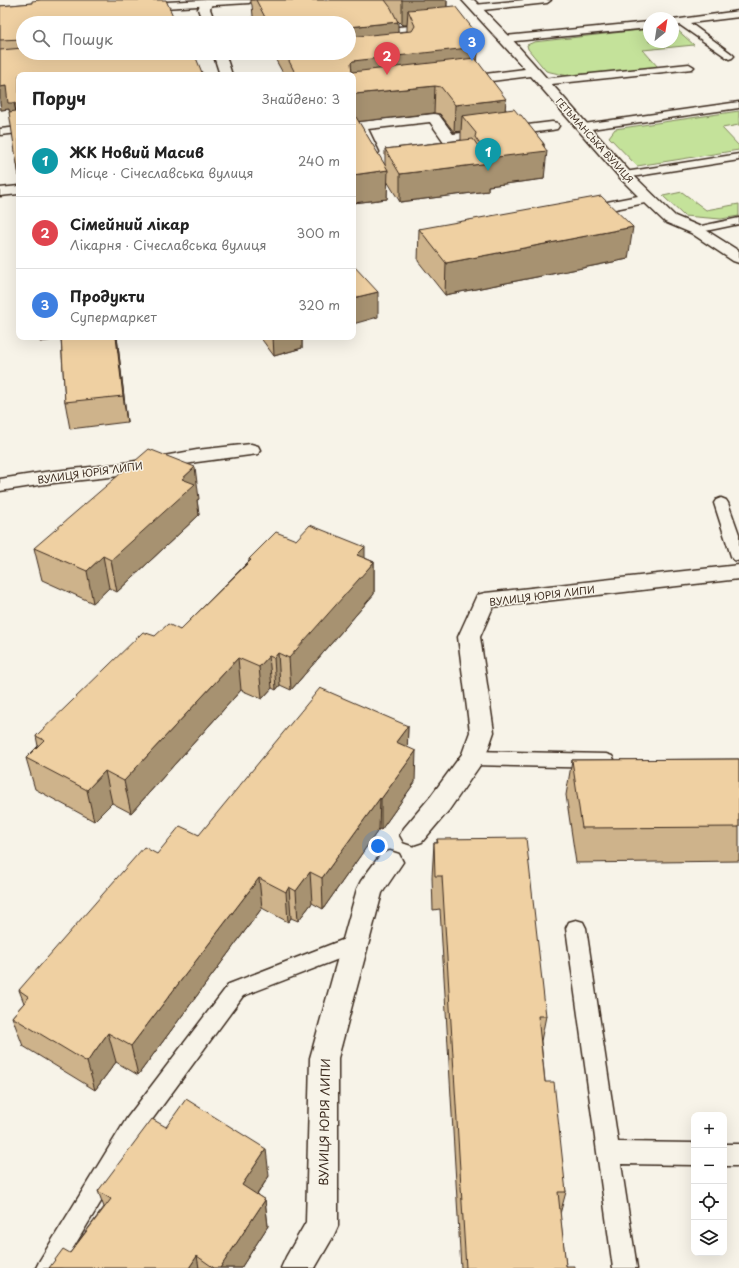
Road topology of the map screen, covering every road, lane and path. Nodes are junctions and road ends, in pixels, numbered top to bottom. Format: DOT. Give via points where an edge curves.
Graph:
graph roads {
  1 [pos="146,0"];
  2 [pos="249,0"];
  3 [pos="547,0"];
  4 [pos="206,3"];
  5 [pos="471,4"];
  6 [pos="172,5"];
  7 [pos="135,7"];
  8 [pos="739,14"];
  9 [pos="206,16"];
  10 [pos="679,22"];
  11 [pos="490,23"];
  12 [pos="679,23"];
  13 [pos="475,25"];
  14 [pos="643,26"];
  15 [pos="445,27"];
  16 [pos="505,39"];
  17 [pos="404,45"];
  18 [pos="729,56"];
  19 [pos="221,60"];
  20 [pos="688,66"];
  21 [pos="225,72"];
  22 [pos="538,77"];
  23 [pos="446,83"];
  24 [pos="739,106"];
  25 [pos="552,126"];
  26 [pos="584,128"];
  27 [pos="16,130"];
  28 [pos="0,132"];
  29 [pos="449,139"];
  30 [pos="739,157"];
  31 [pos="450,164"];
  32 [pos="378,166"];
  33 [pos="625,175"];
  34 [pos="16,190"];
  35 [pos="0,192"];
  36 [pos="648,198"];
  37 [pos="564,214"];
  38 [pos="739,221"];
  39 [pos="696,230"];
  40 [pos="739,258"];
  41 [pos="251,450"];
  42 [pos="0,485"];
  43 [pos="721,503"];
  44 [pos="739,556"];
  45 [pos="739,572"];
  46 [pos="473,758"];
  47 [pos="622,761"];
  48 [pos="413,835"];
  49 [pos="390,862"];
  50 [pos="576,928"];
  51 [pos="355,944"];
  52 [pos="608,1153"];
  53 [pos="691,1154"];
  54 [pos="727,1154"];
  55 [pos="739,1155"];
  56 [pos="48,1268"];
  57 [pos="297,1268"];
  58 [pos="625,1268"];
  1 -- 6 [label="lane"];
  2 -- 4 [label="lane"];
  3 -- 5 [label="lane"];
  4 -- 6 [label="lane"];
  4 -- 9 [label="street" via="204,9"];
  5 -- 11 [label="street, ГЕТЬМАНСЬКА ВУЛИЦЯ"];
  6 -- 7 [label="lane"];
  8 -- 10 [label="lane"];
  11 -- 13 [label="street"];
  11 -- 16 [label="street, ГЕТЬМАНСЬКА ВУЛИЦЯ"];
  12 -- 18 [label="lane"];
  14 -- 16 [label="lane"];
  15 -- 17 [label="street" via="394,26"];
  16 -- 22 [label="street, ГЕТЬМАНСЬКА ВУЛИЦЯ"];
  19 -- 21 [label="street"];
  20 -- 22 [label="lane"];
  22 -- 23 [label="street"];
  22 -- 26 [label="street, ГЕТЬМАНСЬКА ВУЛИЦЯ"];
  24 -- 26 [label="lane"];
  25 -- 29 [label="street"];
  26 -- 33 [label="street, ГЕТЬМАНСЬКА ВУЛИЦЯ"];
  27 -- 28 [label="lane"];
  29 -- 31 [label="street" via="466,162"];
  29 -- 32 [label="street" via="434,118 360,126"];
  30 -- 33 [label="lane"];
  33 -- 36 [label="street, ГЕТЬМАНСЬКА ВУЛИЦЯ"];
  34 -- 35 [label="street"];
  36 -- 37 [label="street"];
  36 -- 39 [label="street, ГЕТЬМАНСЬКА ВУЛИЦЯ" via="670,219"];
  38 -- 39 [label="lane"];
  39 -- 40 [label="street, ГЕТЬМАНСЬКА ВУЛИЦЯ"];
  41 -- 42 [label="street, ВУЛИЦЯ ЮРІЯ ЛИПИ"];
  43 -- 44 [label="lane"];
  45 -- 46 [label="street, ВУЛИЦЯ ЮРІЯ ЛИПИ" via="485,600 469,637 482,732"];
  46 -- 47 [label="lane"];
  46 -- 48 [label="street, ВУЛИЦЯ ЮРІЯ ЛИПИ"];
  49 -- 51 [label="street, ВУЛИЦЯ ЮРІЯ ЛИПИ" via="370,889"];
  50 -- 52 [label="lane"];
  51 -- 56 [label="lane" via="236,990 135,1125"];
  51 -- 57 [label="street, ВУЛИЦЯ ЮРІЯ ЛИПИ" via="324,1058 322,1226"];
  52 -- 53 [label="lane"];
  52 -- 58 [label="lane"];
  54 -- 55 [label="lane"];
}
